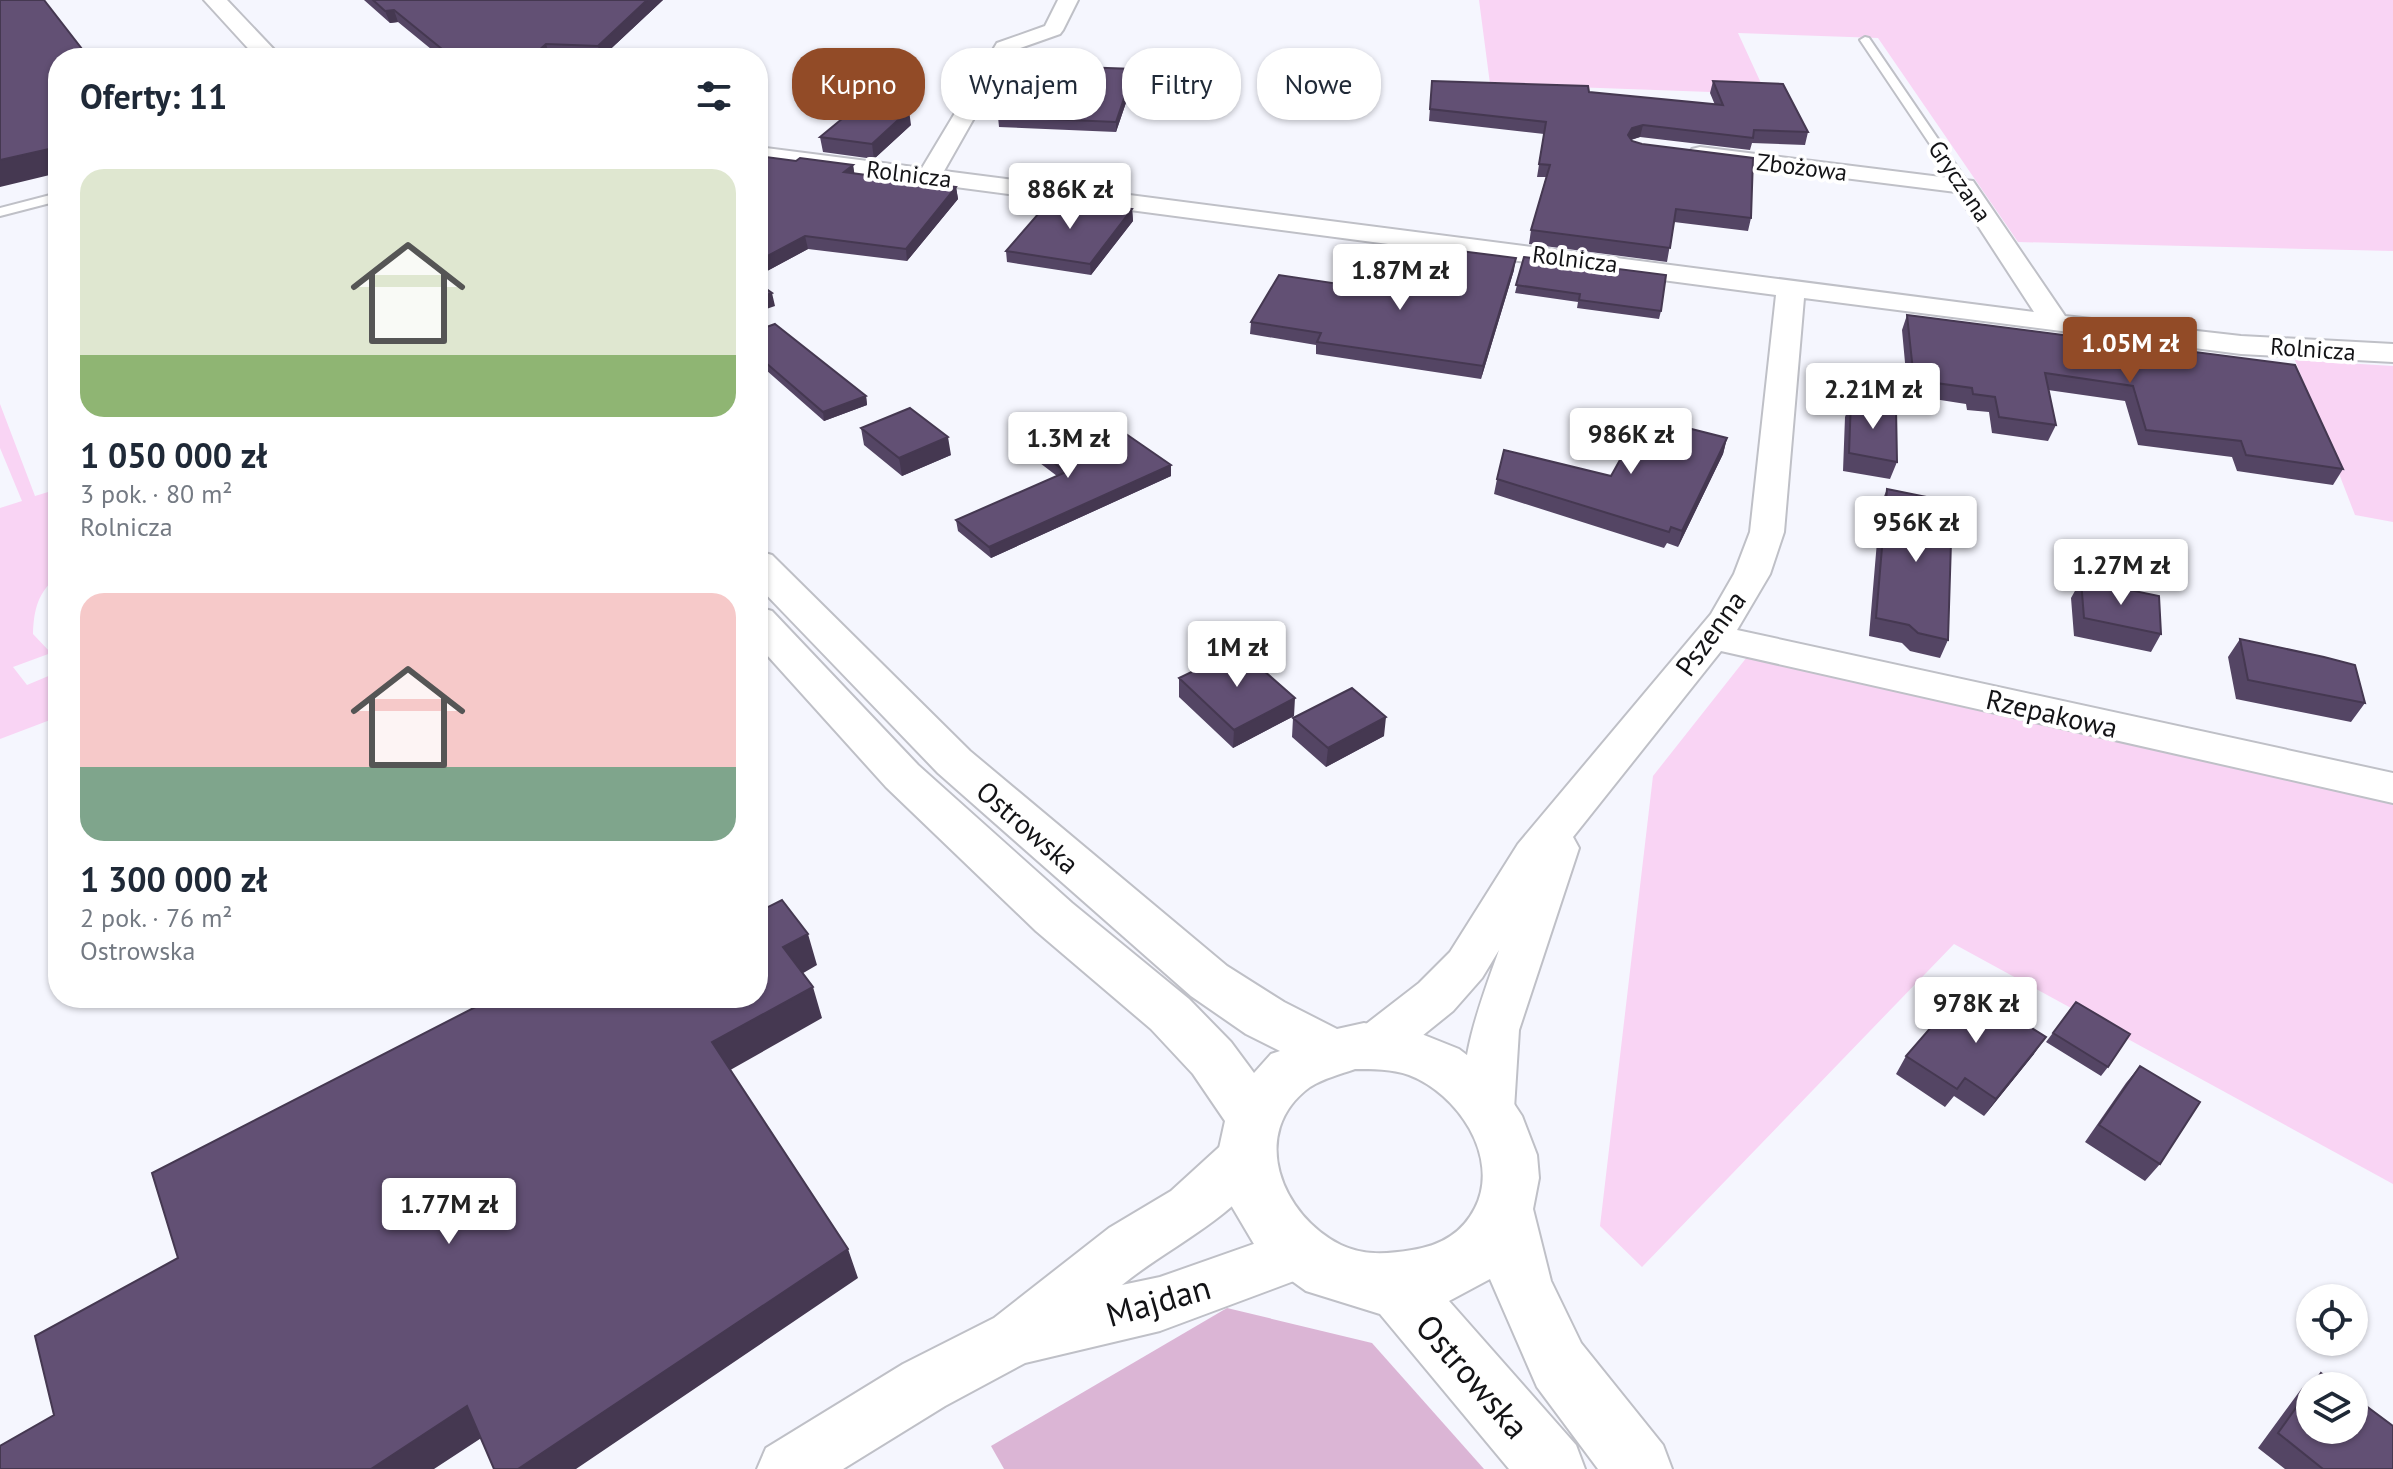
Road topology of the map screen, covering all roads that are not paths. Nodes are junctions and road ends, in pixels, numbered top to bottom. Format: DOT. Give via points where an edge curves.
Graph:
graph roads {
  1 [pos="215,0"];
  2 [pos="1068,0"];
  3 [pos="1865,40"];
  4 [pos="261,48"];
  5 [pos="1671,151"];
  6 [pos="768,155"];
  7 [pos="929,176"];
  8 [pos="1964,186"];
  9 [pos="48,200"];
  10 [pos="0,212"];
  11 [pos="1791,287"];
  12 [pos="2056,323"];
  13 [pos="2393,353"];
  14 [pos="768,573"];
  15 [pos="768,631"];
  16 [pos="1712,637"];
  17 [pos="2393,788"];
  18 [pos="1572,805"];
  19 [pos="1352,1048"];
  20 [pos="1489,1109"];
  21 [pos="1250,1135"];
  22 [pos="1505,1212"];
  23 [pos="1299,1254"];
  24 [pos="1394,1284"];
  25 [pos="1014,1338"];
  26 [pos="787,1469"];
  27 [pos="1552,1469"];
  28 [pos="1639,1469"];
  1 -- 4 [label="main road"];
  2 -- 7 [label="street" via="1053,30 1004,47"];
  3 -- 8 [label="lane, Gryczana"];
  5 -- 8 [label="street, Zbożowa"];
  6 -- 7 [label="street, Rolnicza"];
  7 -- 11 [label="street, Rolnicza"];
  8 -- 12 [label="street, Gryczana"];
  9 -- 10 [label="lane"];
  11 -- 12 [label="street, Rolnicza"];
  11 -- 16 [label="street, Pszenna" via="1767,532 1752,574"];
  12 -- 13 [label="street, Rolnicza" via="2241,345"];
  14 -- 19 [label="main road, Ostrowska" via="954,762 1209,981 1265,1018"];
  15 -- 21 [label="main road, Ostrowska" via="902,776 1054,917 1170,1014 1212,1058"];
  16 -- 17 [label="street, Rzepakowa"];
  16 -- 18 [label="street, Pszenna"];
  18 -- 19 [label="street, Pszenna" via="1533,856 1466,965 1436,997"];
  18 -- 20 [label="street, Pszenna" via="1495,1030"];
  19 -- 20 [label="main road" via="1396,1049 1439,1064"];
  19 -- 21 [label="main road" via="1292,1068 1263,1097"];
  20 -- 22 [label="main road" via="1501,1128 1509,1159"];
  21 -- 23 [label="main road" via="1254,1199"];
  21 -- 25 [label="street, Majdan" via="1190,1208 1128,1246"];
  22 -- 24 [label="main road" via="1481,1249 1463,1263 1442,1274"];
  22 -- 28 [label="main road" via="1522,1286 1559,1365"];
  23 -- 24 [label="main road" via="1344,1277"];
  23 -- 25 [label="street, Majdan" via="1160,1304"];
  24 -- 27 [label="main road, Ostrowska"];
  25 -- 26 [label="street, Majdan" via="924,1385"];
}
